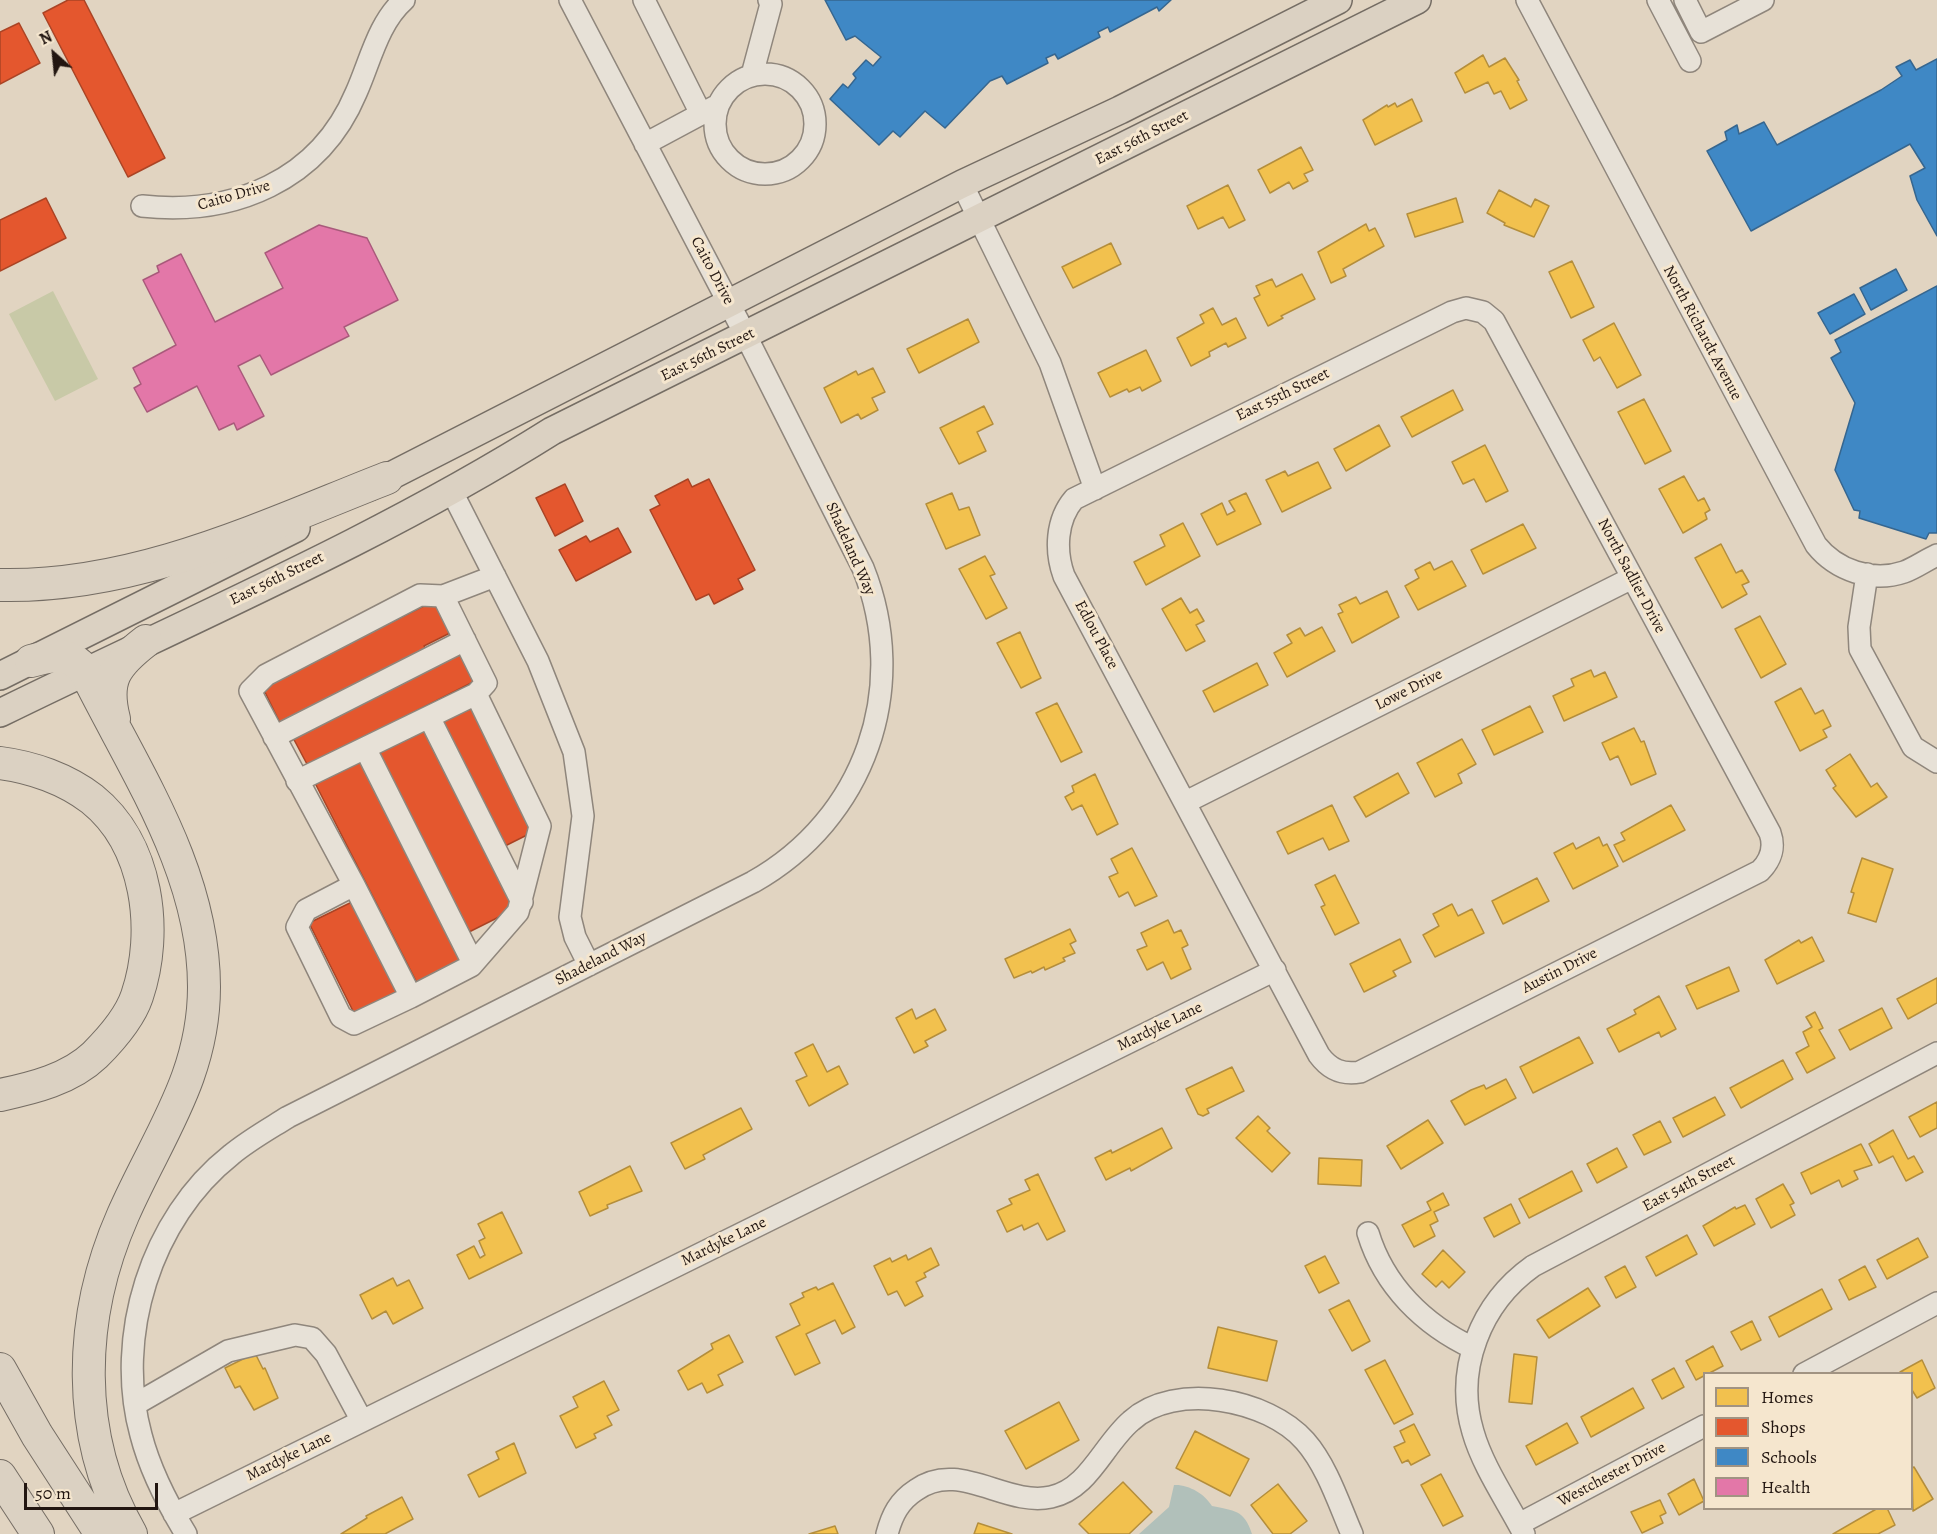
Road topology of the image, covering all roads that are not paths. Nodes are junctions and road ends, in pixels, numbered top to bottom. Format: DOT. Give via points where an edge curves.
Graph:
graph roads {
  1 [pos="404,0"];
  2 [pos="570,0"];
  3 [pos="644,0"];
  4 [pos="769,0"];
  5 [pos="1338,0"];
  6 [pos="1417,0"];
  7 [pos="1527,0"];
  8 [pos="1658,0"];
  9 [pos="1685,0"];
  10 [pos="1763,0"];
  11 [pos="1690,61"];
  12 [pos="753,75"];
  13 [pos="710,110"];
  14 [pos="645,144"];
  15 [pos="962,184"];
  16 [pos="142,206"];
  17 [pos="979,220"];
  18 [pos="1474,309"];
  19 [pos="737,320"];
  20 [pos="387,477"];
  21 [pos="1095,489"];
  22 [pos="451,490"];
  23 [pos="1937,555"];
  24 [pos="1867,574"];
  25 [pos="495,576"];
  26 [pos="1632,578"];
  27 [pos="0,585"];
  28 [pos="443,596"];
  29 [pos="465,640"];
  30 [pos="146,641"];
  31 [pos="30,661"];
  32 [pos="85,671"];
  33 [pos="0,676"];
  34 [pos="476,694"];
  35 [pos="0,713"];
  36 [pos="429,717"];
  37 [pos="274,737"];
  38 [pos="120,743"];
  39 [pos="365,748"];
  40 [pos="1937,762"];
  41 [pos="0,763"];
  42 [pos="297,781"];
  43 [pos="1186,802"];
  44 [pos="1771,855"];
  45 [pos="354,885"];
  46 [pos="522,902"];
  47 [pos="473,963"];
  48 [pos="589,965"];
  49 [pos="1275,970"];
  50 [pos="411,997"];
  51 [pos="1937,1053"];
  52 [pos="1341,1072"];
  53 [pos="0,1095"];
  54 [pos="1368,1233"];
  55 [pos="1937,1303"];
  56 [pos="1473,1348"];
  57 [pos="0,1369"];
  58 [pos="1808,1372"];
  59 [pos="136,1404"];
  60 [pos="362,1421"];
  61 [pos="1703,1427"];
  62 [pos="0,1476"];
  63 [pos="174,1514"];
  64 [pos="1521,1529"];
  65 [pos="38,1534"];
  66 [pos="100,1534"];
  67 [pos="131,1534"];
  68 [pos="186,1534"];
  69 [pos="886,1534"];
  70 [pos="1352,1534"];
  1 -- 16 [label="street, Caito Drive" via="382,28 350,109 322,149 304,165 261,191 233,199 186,209"];
  2 -- 14 [label="street, Caito Drive"];
  3 -- 13 [label="street"];
  4 -- 12 [label="street"];
  5 -- 15 [label="main road, East 56th Street"];
  6 -- 17 [label="main road, East 56th Street"];
  7 -- 24 [label="street, North Richardt Avenue" via="1808,533 1824,556 1846,569"];
  8 -- 11 [label="street"];
  9 -- 10 [label="street" via="1701,32"];
  12 -- 13 [label="street" via="737,82"];
  12 -- 13 [label="street" via="786,78 800,87 810,101 815,117 814,135 797,163 765,174 733,163 716,137"];
  13 -- 14 [label="street"];
  14 -- 19 [label="street, Caito Drive"];
  15 -- 17 [label="street"];
  15 -- 19 [label="main road, East 56th Street"];
  17 -- 19 [label="main road, East 56th Street"];
  17 -- 21 [label="street" via="1050,363"];
  18 -- 21 [label="street, East 55th Street" via="1452,312"];
  18 -- 26 [label="street, North Sadlier Drive" via="1494,321"];
  19 -- 20 [label="main road, East 56th Street"];
  19 -- 22 [label="main road, East 56th Street"];
  19 -- 48 [label="street, Shadeland Way" via="869,585 880,633 882,667 873,733 855,779 838,807 817,834 785,863"];
  20 -- 27 [label="highway" via="242,537 161,563 87,580"];
  20 -- 31 [label="main road, East 56th Street" via="287,533"];
  21 -- 43 [label="street, Edlou Place" via="1074,499 1062,522 1058,546 1063,572"];
  22 -- 25 [label="street"];
  22 -- 30 [label="main road, East 56th Street" via="268,584"];
  23 -- 24 [label="street, North Richardt Avenue" via="1903,572"];
  24 -- 40 [label="street" via="1859,627 1860,649 1913,747"];
  25 -- 28 [label="street"];
  25 -- 48 [label="street" via="537,661 576,761 583,816 570,913 575,937"];
  26 -- 43 [label="street, Lowe Drive"];
  26 -- 44 [label="street, North Sadlier Drive" via="1770,833"];
  28 -- 29 [label="street"];
  28 -- 37 [label="street" via="420,595 266,675 250,691"];
  29 -- 34 [label="street" via="486,683"];
  29 -- 37 [label="street"];
  30 -- 32 [label="main road, East 56th Street"];
  30 -- 38 [label="highway" via="127,656 110,685 109,699"];
  31 -- 32 [label="highway" via="64,656 79,663"];
  31 -- 33 [label="main road, East 56th Street"];
  32 -- 35 [label="main road, East 56th Street"];
  32 -- 38 [label="highway"];
  34 -- 36 [label="street"];
  34 -- 46 [label="street" via="540,826"];
  36 -- 39 [label="street"];
  36 -- 46 [label="street"];
  37 -- 42 [label="street"];
  38 -- 67 [label="highway" via="186,876 197,918 204,987 188,1082 112,1243 94,1304 89,1343 91,1418 114,1500"];
  39 -- 42 [label="street"];
  39 -- 47 [label="street"];
  41 -- 53 [label="highway" via="56,779 92,800 110,817 136,862 144,888 148,931 148,953 136,998 102,1047 75,1069 51,1081"];
  42 -- 45 [label="street"];
  43 -- 49 [label="street, Edlou Place"];
  44 -- 52 [label="street, Austin Drive" via="1760,871 1360,1072"];
  45 -- 50 [label="street"];
  45 -- 50 [label="street" via="306,910 297,927 341,1017 354,1024"];
  46 -- 47 [label="street" via="518,912"];
  47 -- 50 [label="street"];
  48 -- 59 [label="street, Shadeland Way" via="288,1117 217,1167 171,1226 145,1285 133,1347"];
  49 -- 52 [label="street, Edlou Place" via="1319,1055"];
  49 -- 60 [label="street, Mardyke Lane"];
  51 -- 56 [label="street, East 54th Street" via="1533,1266 1486,1316"];
  54 -- 56 [label="street" via="1384,1271 1410,1305 1436,1328"];
  55 -- 58 [label="street"];
  56 -- 64 [label="street, East 54th Street" via="1467,1390 1472,1431"];
  57 -- 66 [label="highway"];
  59 -- 60 [label="street" via="228,1351 295,1335 312,1338 326,1354"];
  59 -- 63 [label="street, Shadeland Way" via="141,1435"];
  60 -- 63 [label="street, Mardyke Lane"];
  61 -- 64 [label="street, Westchester Drive"];
  62 -- 65 [label="highway"];
  63 -- 68 [label="street, Shadeland Way"];
  69 -- 70 [label="street" via="901,1502 935,1480 959,1479 1028,1499 1061,1494 1089,1473 1114,1437 1131,1421 1158,1406 1191,1399 1233,1402 1292,1429 1312,1452"];
}
